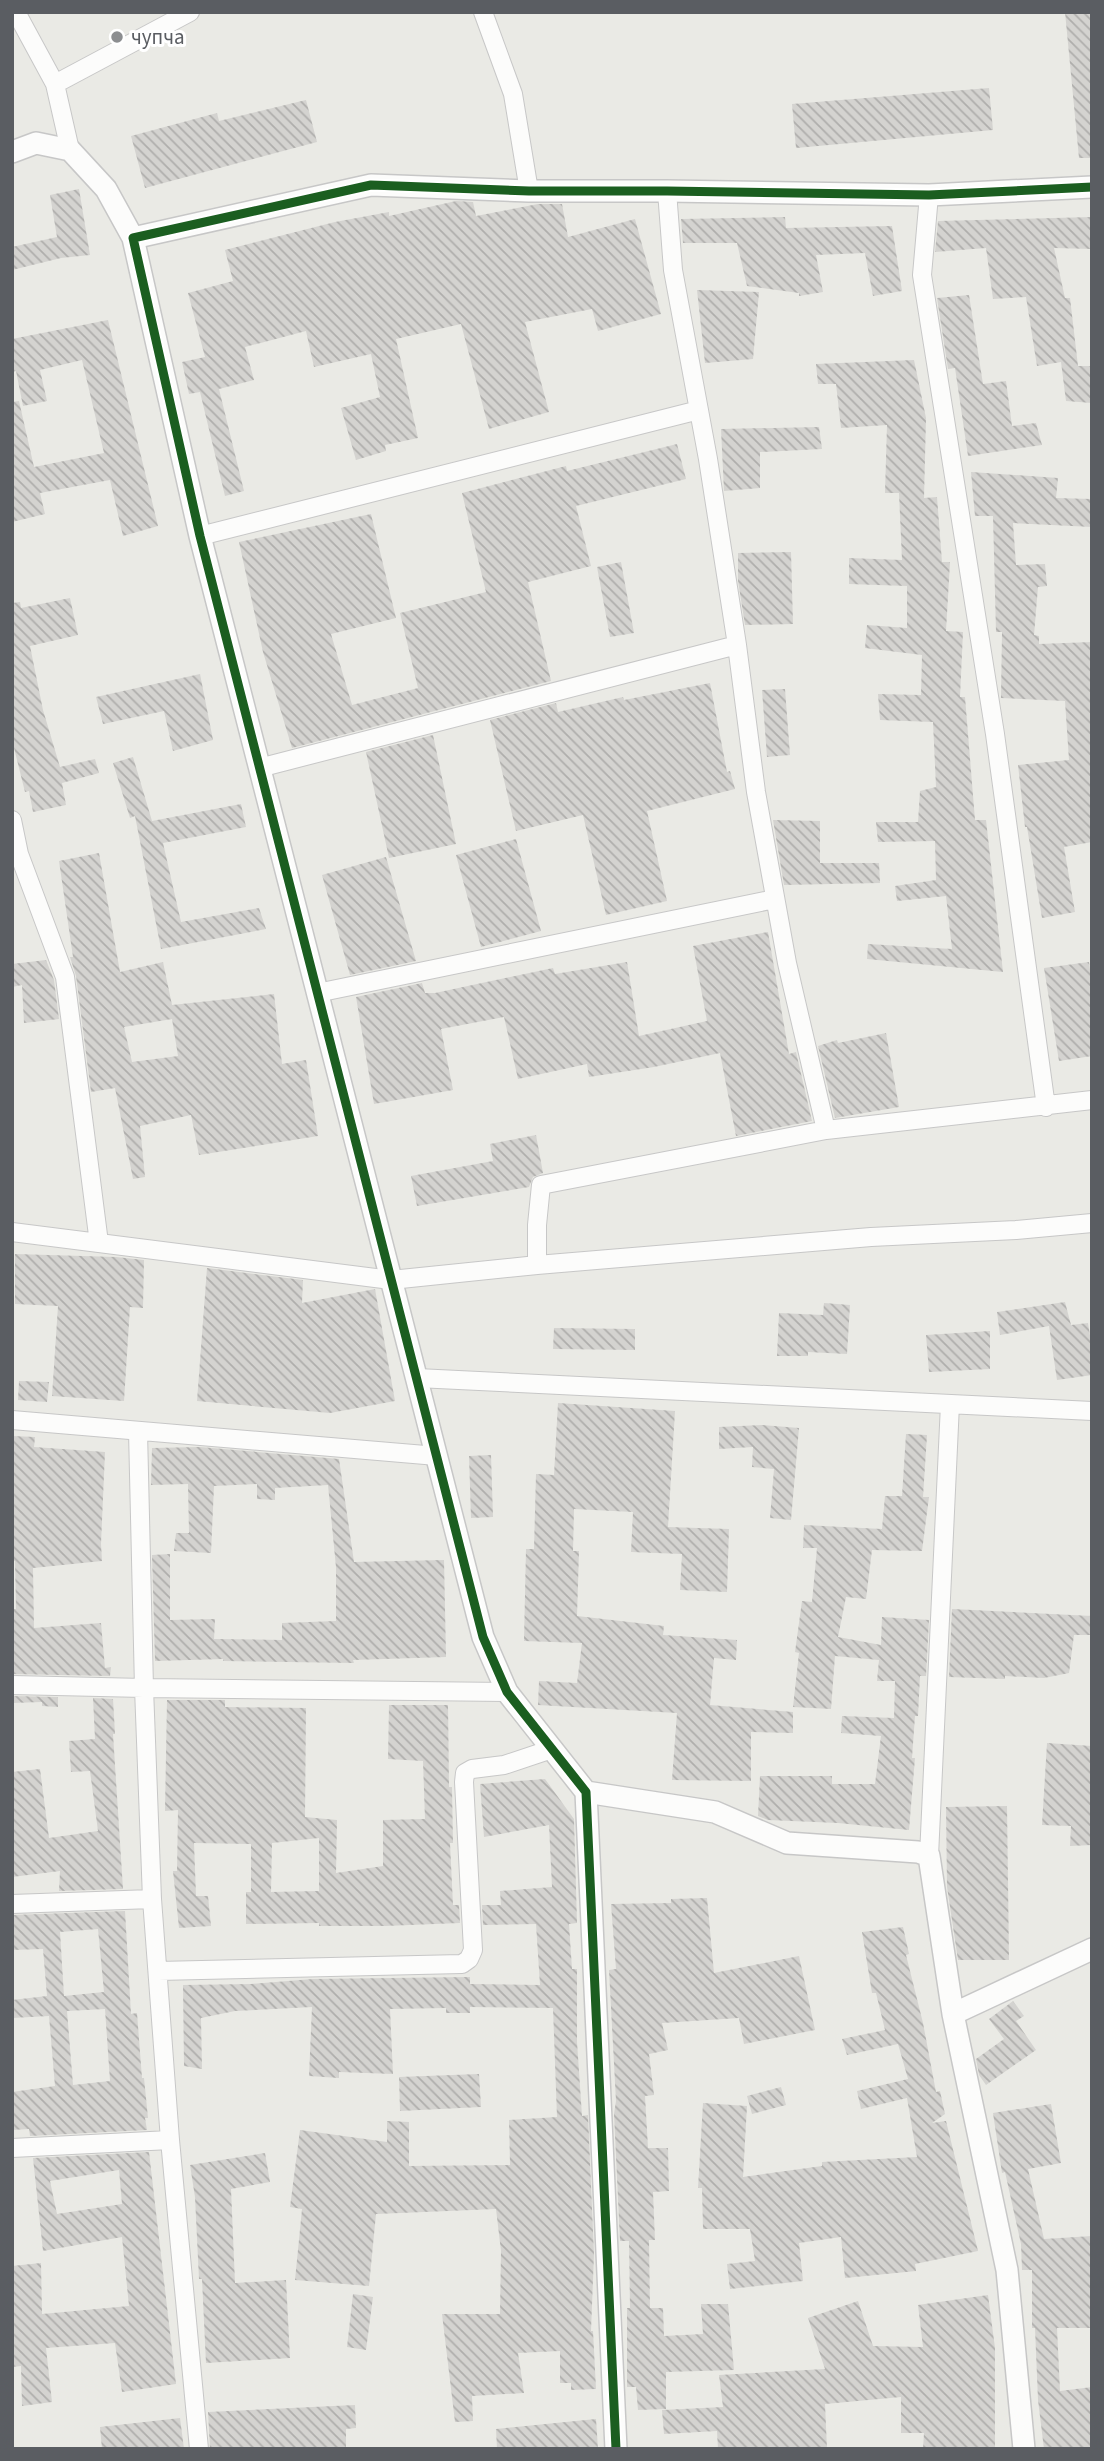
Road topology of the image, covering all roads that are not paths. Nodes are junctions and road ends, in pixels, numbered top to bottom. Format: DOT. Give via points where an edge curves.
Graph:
graph roads {
  1 [pos="16,12"];
  2 [pos="190,12"];
  3 [pos="483,12"];
  4 [pos="55,84"];
  5 [pos="69,150"];
  6 [pos="12,152"];
  7 [pos="1092,187"];
  8 [pos="529,191"];
  9 [pos="667,191"];
  10 [pos="929,195"];
  11 [pos="133,238"];
  12 [pos="699,410"];
  13 [pos="200,536"];
  14 [pos="737,645"];
  15 [pos="259,768"];
  16 [pos="12,820"];
  17 [pos="775,899"];
  18 [pos="317,993"];
  19 [pos="1092,1100"];
  20 [pos="1046,1107"];
  21 [pos="826,1130"];
  22 [pos="1092,1223"];
  23 [pos="12,1233"];
  24 [pos="99,1243"];
  25 [pos="537,1265"];
  26 [pos="391,1280"];
  27 [pos="416,1378"];
  28 [pos="950,1404"];
  29 [pos="1092,1411"];
  30 [pos="12,1420"];
  31 [pos="138,1431"];
  32 [pos="437,1457"];
  33 [pos="12,1685"];
  34 [pos="144,1688"];
  35 [pos="508,1692"];
  36 [pos="552,1749"];
  37 [pos="586,1793"];
  38 [pos="929,1856"];
  39 [pos="152,1899"];
  40 [pos="12,1904"];
  41 [pos="1092,1949"];
  42 [pos="158,1971"];
  43 [pos="953,2014"];
  44 [pos="170,2140"];
  45 [pos="12,2148"];
  46 [pos="199,2449"];
  47 [pos="616,2449"];
  48 [pos="1024,2449"];
  1 -- 4 [label="street"];
  2 -- 4 [label="street"];
  3 -- 8 [label="street" via="513,94"];
  4 -- 5 [label="street"];
  5 -- 6 [label="street" via="36,143"];
  5 -- 11 [label="street" via="106,189"];
  7 -- 10 [label="street"];
  8 -- 9 [label="street"];
  8 -- 11 [label="street" via="371,186"];
  9 -- 10 [label="street"];
  9 -- 12 [label="street" via="673,270"];
  10 -- 20 [label="street" via="922,275 995,734"];
  11 -- 13 [label="street"];
  12 -- 13 [label="street"];
  12 -- 14 [label="street"];
  13 -- 15 [label="street"];
  14 -- 15 [label="street"];
  14 -- 17 [label="street"];
  15 -- 18 [label="street"];
  16 -- 24 [label="street" via="19,854 65,977"];
  17 -- 18 [label="street"];
  17 -- 21 [label="street"];
  18 -- 26 [label="street"];
  19 -- 20 [label="street"];
  20 -- 21 [label="street"];
  21 -- 25 [label="street" via="541,1185"];
  22 -- 25 [label="street"];
  23 -- 24 [label="street"];
  24 -- 26 [label="street"];
  25 -- 26 [label="street"];
  26 -- 27 [label="street"];
  27 -- 28 [label="street"];
  27 -- 32 [label="street"];
  28 -- 29 [label="street"];
  28 -- 38 [label="street"];
  30 -- 31 [label="street"];
  31 -- 32 [label="street"];
  31 -- 34 [label="street"];
  32 -- 35 [label="street" via="483,1637"];
  33 -- 34 [label="street"];
  34 -- 35 [label="street"];
  34 -- 39 [label="street"];
  35 -- 36 [label="street"];
  36 -- 37 [label="street"];
  36 -- 42 [label="street" via="465,1773 472,1950 462,1964"];
  37 -- 38 [label="street" via="715,1812 787,1843"];
  37 -- 47 [label="street"];
  38 -- 43 [label="street"];
  39 -- 40 [label="street"];
  39 -- 42 [label="street"];
  41 -- 43 [label="street"];
  42 -- 44 [label="street"];
  43 -- 48 [label="street" via="1007,2270"];
  44 -- 45 [label="street"];
  44 -- 46 [label="street"];
}
